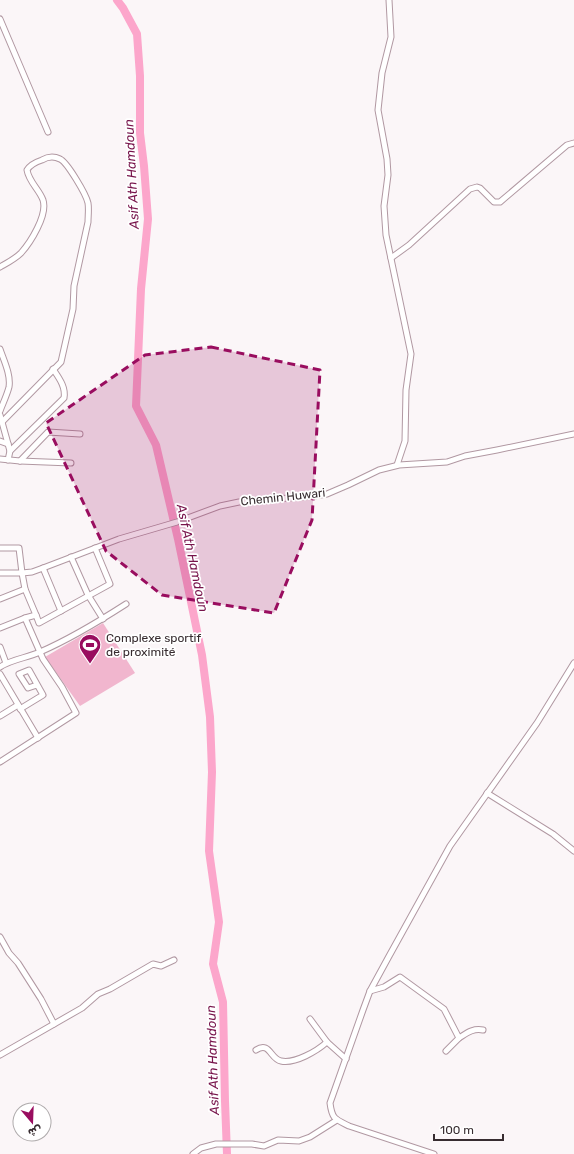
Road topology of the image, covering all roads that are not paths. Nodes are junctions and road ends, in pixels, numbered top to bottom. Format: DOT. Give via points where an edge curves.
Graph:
graph roads {
  1 [pos="389,0"];
  2 [pos="0,19"];
  3 [pos="48,132"];
  4 [pos="574,143"];
  5 [pos="391,258"];
  6 [pos="0,267"];
  7 [pos="0,349"];
  8 [pos="53,369"];
  9 [pos="2,396"];
  10 [pos="0,411"];
  11 [pos="0,415"];
  12 [pos="2,422"];
  13 [pos="80,434"];
  14 [pos="574,434"];
  15 [pos="0,441"];
  16 [pos="8,444"];
  17 [pos="10,451"];
  18 [pos="0,459"];
  19 [pos="8,460"];
  20 [pos="20,461"];
  21 [pos="72,463"];
  22 [pos="398,465"];
  23 [pos="0,548"];
  24 [pos="95,548"];
  25 [pos="71,557"];
  26 [pos="43,568"];
  27 [pos="0,573"];
  28 [pos="22,573"];
  29 [pos="25,588"];
  30 [pos="88,595"];
  31 [pos="0,599"];
  32 [pos="126,604"];
  33 [pos="61,612"];
  34 [pos="36,615"];
  35 [pos="25,618"];
  36 [pos="103,619"];
  37 [pos="0,628"];
  38 [pos="0,647"];
  39 [pos="40,652"];
  40 [pos="6,663"];
  41 [pos="574,663"];
  42 [pos="0,667"];
  43 [pos="0,674"];
  44 [pos="37,684"];
  45 [pos="19,707"];
  46 [pos="0,716"];
  47 [pos="38,738"];
  48 [pos="0,762"];
  49 [pos="487,793"];
  50 [pos="574,851"];
  51 [pos="0,938"];
  52 [pos="174,960"];
  53 [pos="370,991"];
  54 [pos="310,1019"];
  55 [pos="54,1024"];
  56 [pos="483,1030"];
  57 [pos="459,1038"];
  58 [pos="327,1042"];
  59 [pos="256,1050"];
  60 [pos="446,1051"];
  61 [pos="0,1055"];
  62 [pos="346,1059"];
  63 [pos="337,1120"];
  64 [pos="193,1154"];
  65 [pos="434,1154"];
  1 -- 5 [label="street" via="391,37 382,73 378,110 388,175 384,220"];
  2 -- 3 [label="street"];
  4 -- 5 [label="street" via="567,145 500,202 494,202 480,188 470,190"];
  5 -- 22 [label="street" via="411,354 406,390 405,441"];
  6 -- 8 [label="street" via="20,254 43,217 43,200 30,180 27,170 35,162 47,158 61,159 88,203 88,222 63,354 61,362"];
  7 -- 9 [label="street" via="9,382 9,388"];
  8 -- 12 [label="street"];
  8 -- 17 [label="street" via="62,382 64,398"];
  9 -- 10 [label="street"];
  11 -- 12 [label="street"];
  12 -- 16 [label="street"];
  13 -- 20 [label="street" via="48,432"];
  14 -- 22 [label="street, Chemin Huwari" via="447,462"];
  15 -- 16 [label="street"];
  16 -- 17 [label="street"];
  17 -- 19 [label="street"];
  18 -- 19 [label="street"];
  19 -- 20 [label="street"];
  20 -- 21 [label="street"];
  22 -- 24 [label="street, Chemin Huwari" via="379,470 327,494 220,506"];
  23 -- 28 [label="street" via="19,548"];
  24 -- 25 [label="street, Chemin Huwari"];
  24 -- 30 [label="street" via="110,584"];
  25 -- 26 [label="street, Chemin Huwari"];
  25 -- 30 [label="street"];
  26 -- 28 [label="street, Chemin Huwari"];
  26 -- 33 [label="street"];
  27 -- 28 [label="street, Chemin Huwari"];
  28 -- 29 [label="street"];
  29 -- 31 [label="street"];
  29 -- 34 [label="street"];
  30 -- 33 [label="street"];
  30 -- 36 [label="street"];
  32 -- 36 [label="street"];
  33 -- 34 [label="street" via="39,623"];
  34 -- 35 [label="street"];
  35 -- 37 [label="street"];
  35 -- 39 [label="street"];
  36 -- 39 [label="street"];
  38 -- 40 [label="street"];
  39 -- 40 [label="street"];
  39 -- 47 [label="street" via="76,713"];
  40 -- 42 [label="street"];
  41 -- 49 [label="street" via="537,723"];
  43 -- 45 [label="street"];
  44 -- 45 [label="street" via="43,696"];
  45 -- 46 [label="street"];
  45 -- 47 [label="street"];
  47 -- 48 [label="street"];
  49 -- 50 [label="street" via="553,834"];
  49 -- 53 [label="street" via="450,846"];
  51 -- 55 [label="street" via="41,999"];
  52 -- 55 [label="street" via="161,966 153,964 98,994 82,1008"];
  53 -- 57 [label="street" via="384,987 400,977 404,979 444,1009"];
  53 -- 62 [label="street"];
  54 -- 58 [label="street"];
  55 -- 61 [label="street"];
  56 -- 57 [label="street" via="478,1028"];
  57 -- 60 [label="street"];
  58 -- 59 [label="street" via="302,1058 283,1062 276,1060 268,1049"];
  58 -- 62 [label="street"];
  62 -- 63 [label="street" via="330,1103 332,1114"];
  63 -- 64 [label="street" via="299,1141 278,1140 264,1146 216,1144"];
  63 -- 65 [label="street"];
}
